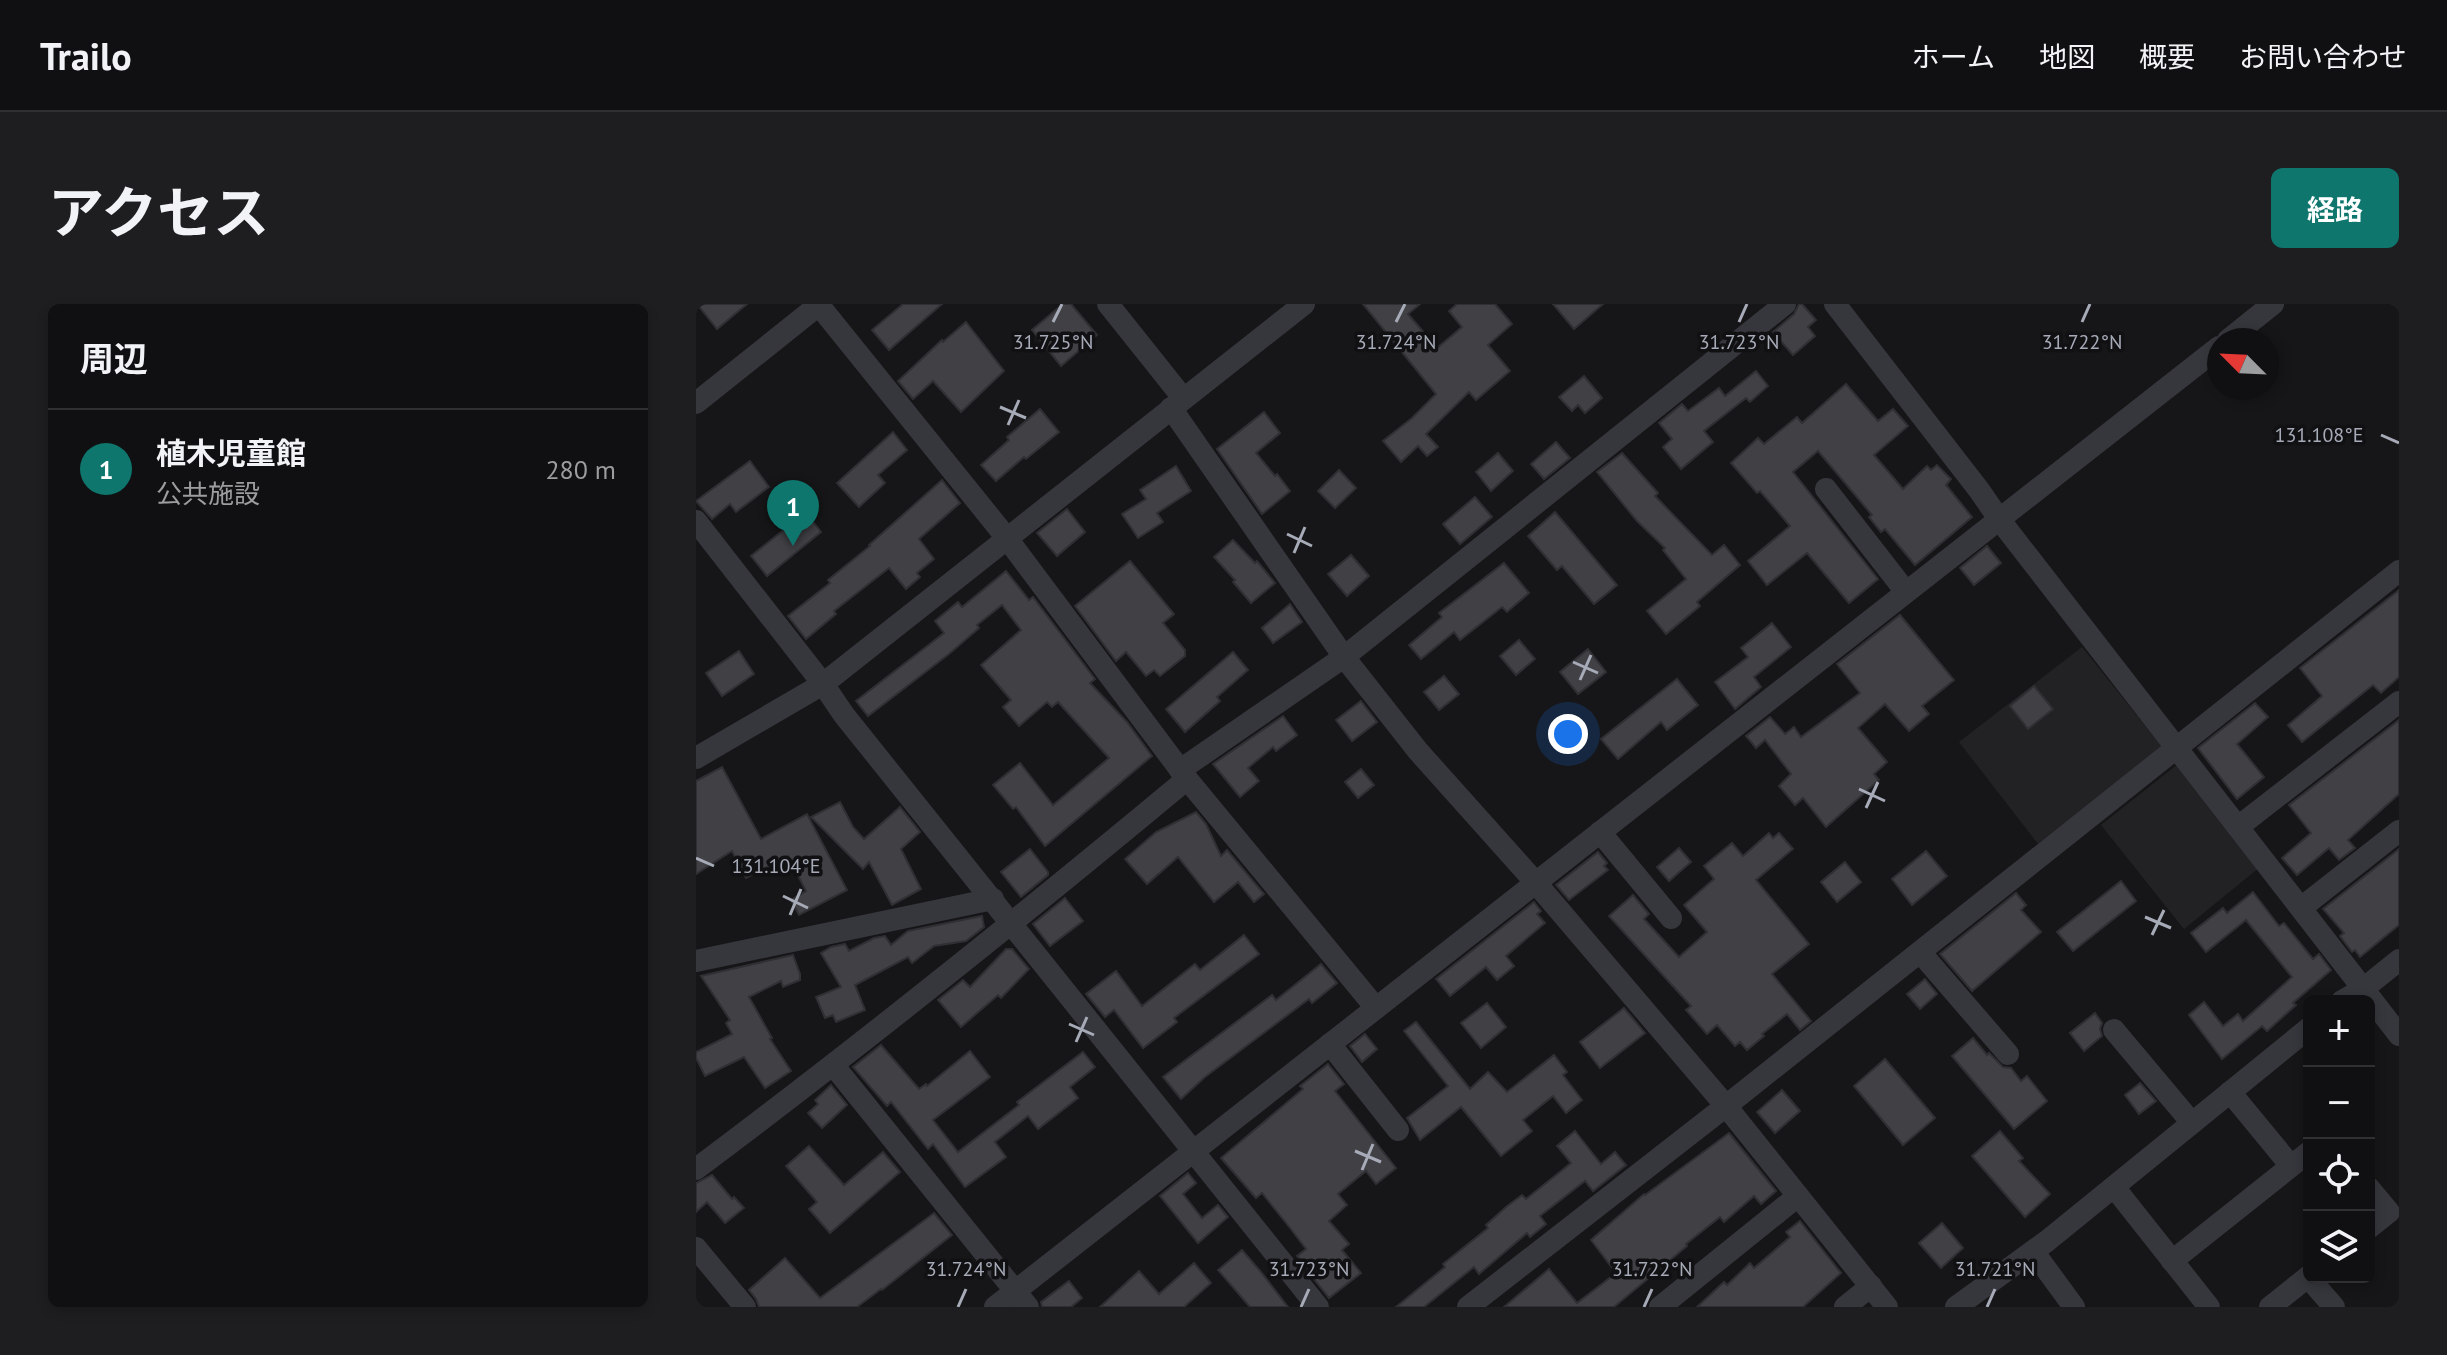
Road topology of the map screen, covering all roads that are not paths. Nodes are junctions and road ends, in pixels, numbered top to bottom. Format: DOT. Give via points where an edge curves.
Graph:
graph roads {
  1 [pos="819,304"];
  2 [pos="1108,304"];
  3 [pos="1304,304"];
  4 [pos="1785,304"];
  5 [pos="1835,304"];
  6 [pos="2273,304"];
  7 [pos="2243,328"];
  8 [pos="2207,356"];
  9 [pos="696,403"];
  10 [pos="1177,403"];
  11 [pos="1826,489"];
  12 [pos="1999,519"];
  13 [pos="696,521"];
  14 [pos="1006,537"];
  15 [pos="2399,571"];
  16 [pos="1906,592"];
  17 [pos="1344,657"];
  18 [pos="823,684"];
  19 [pos="2399,702"];
  20 [pos="2176,747"];
  21 [pos="696,758"];
  22 [pos="1184,775"];
  23 [pos="2238,827"];
  24 [pos="2399,831"];
  25 [pos="1600,832"];
  26 [pos="1536,883"];
  27 [pos="993,899"];
  28 [pos="2301,908"];
  29 [pos="1671,918"];
  30 [pos="1013,923"];
  31 [pos="1920,952"];
  32 [pos="2399,960"];
  33 [pos="696,961"];
  34 [pos="2363,989"];
  35 [pos="2352,995"];
  36 [pos="1376,1008"];
  37 [pos="2114,1030"];
  38 [pos="2303,1033"];
  39 [pos="2399,1035"];
  40 [pos="1330,1044"];
  41 [pos="2008,1054"];
  42 [pos="834,1066"];
  43 [pos="2230,1092"];
  44 [pos="1726,1106"];
  45 [pos="2192,1123"];
  46 [pos="1398,1130"];
  47 [pos="1194,1151"];
  48 [pos="2300,1159"];
  49 [pos="696,1169"];
  50 [pos="2114,1187"];
  51 [pos="2375,1195"];
  52 [pos="1798,1196"];
  53 [pos="2375,1223"];
  54 [pos="696,1248"];
  55 [pos="2033,1251"];
  56 [pos="2172,1261"];
  57 [pos="2303,1281"];
  58 [pos="2315,1283"];
  59 [pos="1871,1286"];
  60 [pos="1022,1299"];
  61 [pos="745,1307"];
  62 [pos="995,1307"];
  63 [pos="1318,1307"];
  64 [pos="1468,1307"];
  65 [pos="1660,1307"];
  66 [pos="1845,1307"];
  67 [pos="1887,1307"];
  68 [pos="1956,1307"];
  69 [pos="2074,1307"];
  70 [pos="2209,1307"];
  71 [pos="2270,1307"];
  72 [pos="2334,1307"];
  1 -- 9 [label="street"];
  1 -- 14 [label="street"];
  2 -- 10 [label="street"];
  3 -- 10 [label="street"];
  4 -- 17 [label="street"];
  5 -- 12 [label="street"];
  6 -- 7 [label="street"];
  8 -- 12 [label="street"];
  10 -- 14 [label="street"];
  10 -- 17 [label="street"];
  11 -- 16 [label="street"];
  12 -- 16 [label="street"];
  12 -- 20 [label="street"];
  13 -- 18 [label="street"];
  14 -- 18 [label="street"];
  14 -- 22 [label="street"];
  15 -- 20 [label="street"];
  16 -- 25 [label="street"];
  17 -- 22 [label="street"];
  17 -- 26 [label="street" via="1418,751"];
  18 -- 21 [label="street"];
  18 -- 27 [label="street"];
  19 -- 23 [label="street"];
  20 -- 23 [label="street"];
  20 -- 31 [label="street"];
  22 -- 30 [label="street"];
  22 -- 36 [label="street"];
  23 -- 28 [label="street"];
  24 -- 28 [label="street"];
  25 -- 26 [label="street"];
  25 -- 29 [label="street"];
  26 -- 36 [label="street"];
  26 -- 44 [label="street"];
  27 -- 30 [label="street"];
  27 -- 33 [label="street"];
  28 -- 34 [label="street"];
  30 -- 42 [label="street"];
  30 -- 47 [label="street"];
  31 -- 41 [label="street"];
  31 -- 44 [label="street"];
  32 -- 34 [label="street"];
  34 -- 35 [label="street"];
  34 -- 39 [label="street"];
  36 -- 40 [label="street"];
  37 -- 45 [label="street"];
  38 -- 43 [label="street"];
  40 -- 46 [label="street"];
  40 -- 47 [label="street"];
  42 -- 49 [label="street"];
  42 -- 60 [label="street"];
  43 -- 45 [label="street"];
  43 -- 48 [label="street"];
  44 -- 52 [label="street"];
  44 -- 64 [label="street"];
  45 -- 50 [label="street"];
  47 -- 60 [label="street"];
  47 -- 63 [label="street"];
  48 -- 56 [label="street"];
  50 -- 55 [label="street"];
  50 -- 56 [label="street"];
  51 -- 53 [label="street" via="2389,1212"];
  52 -- 59 [label="street"];
  52 -- 65 [label="street"];
  54 -- 61 [label="street"];
  55 -- 68 [label="street"];
  55 -- 69 [label="street"];
  56 -- 70 [label="street"];
  57 -- 71 [label="street"];
  58 -- 72 [label="street"];
  59 -- 66 [label="street"];
  59 -- 67 [label="street"];
  60 -- 62 [label="street"];
}
